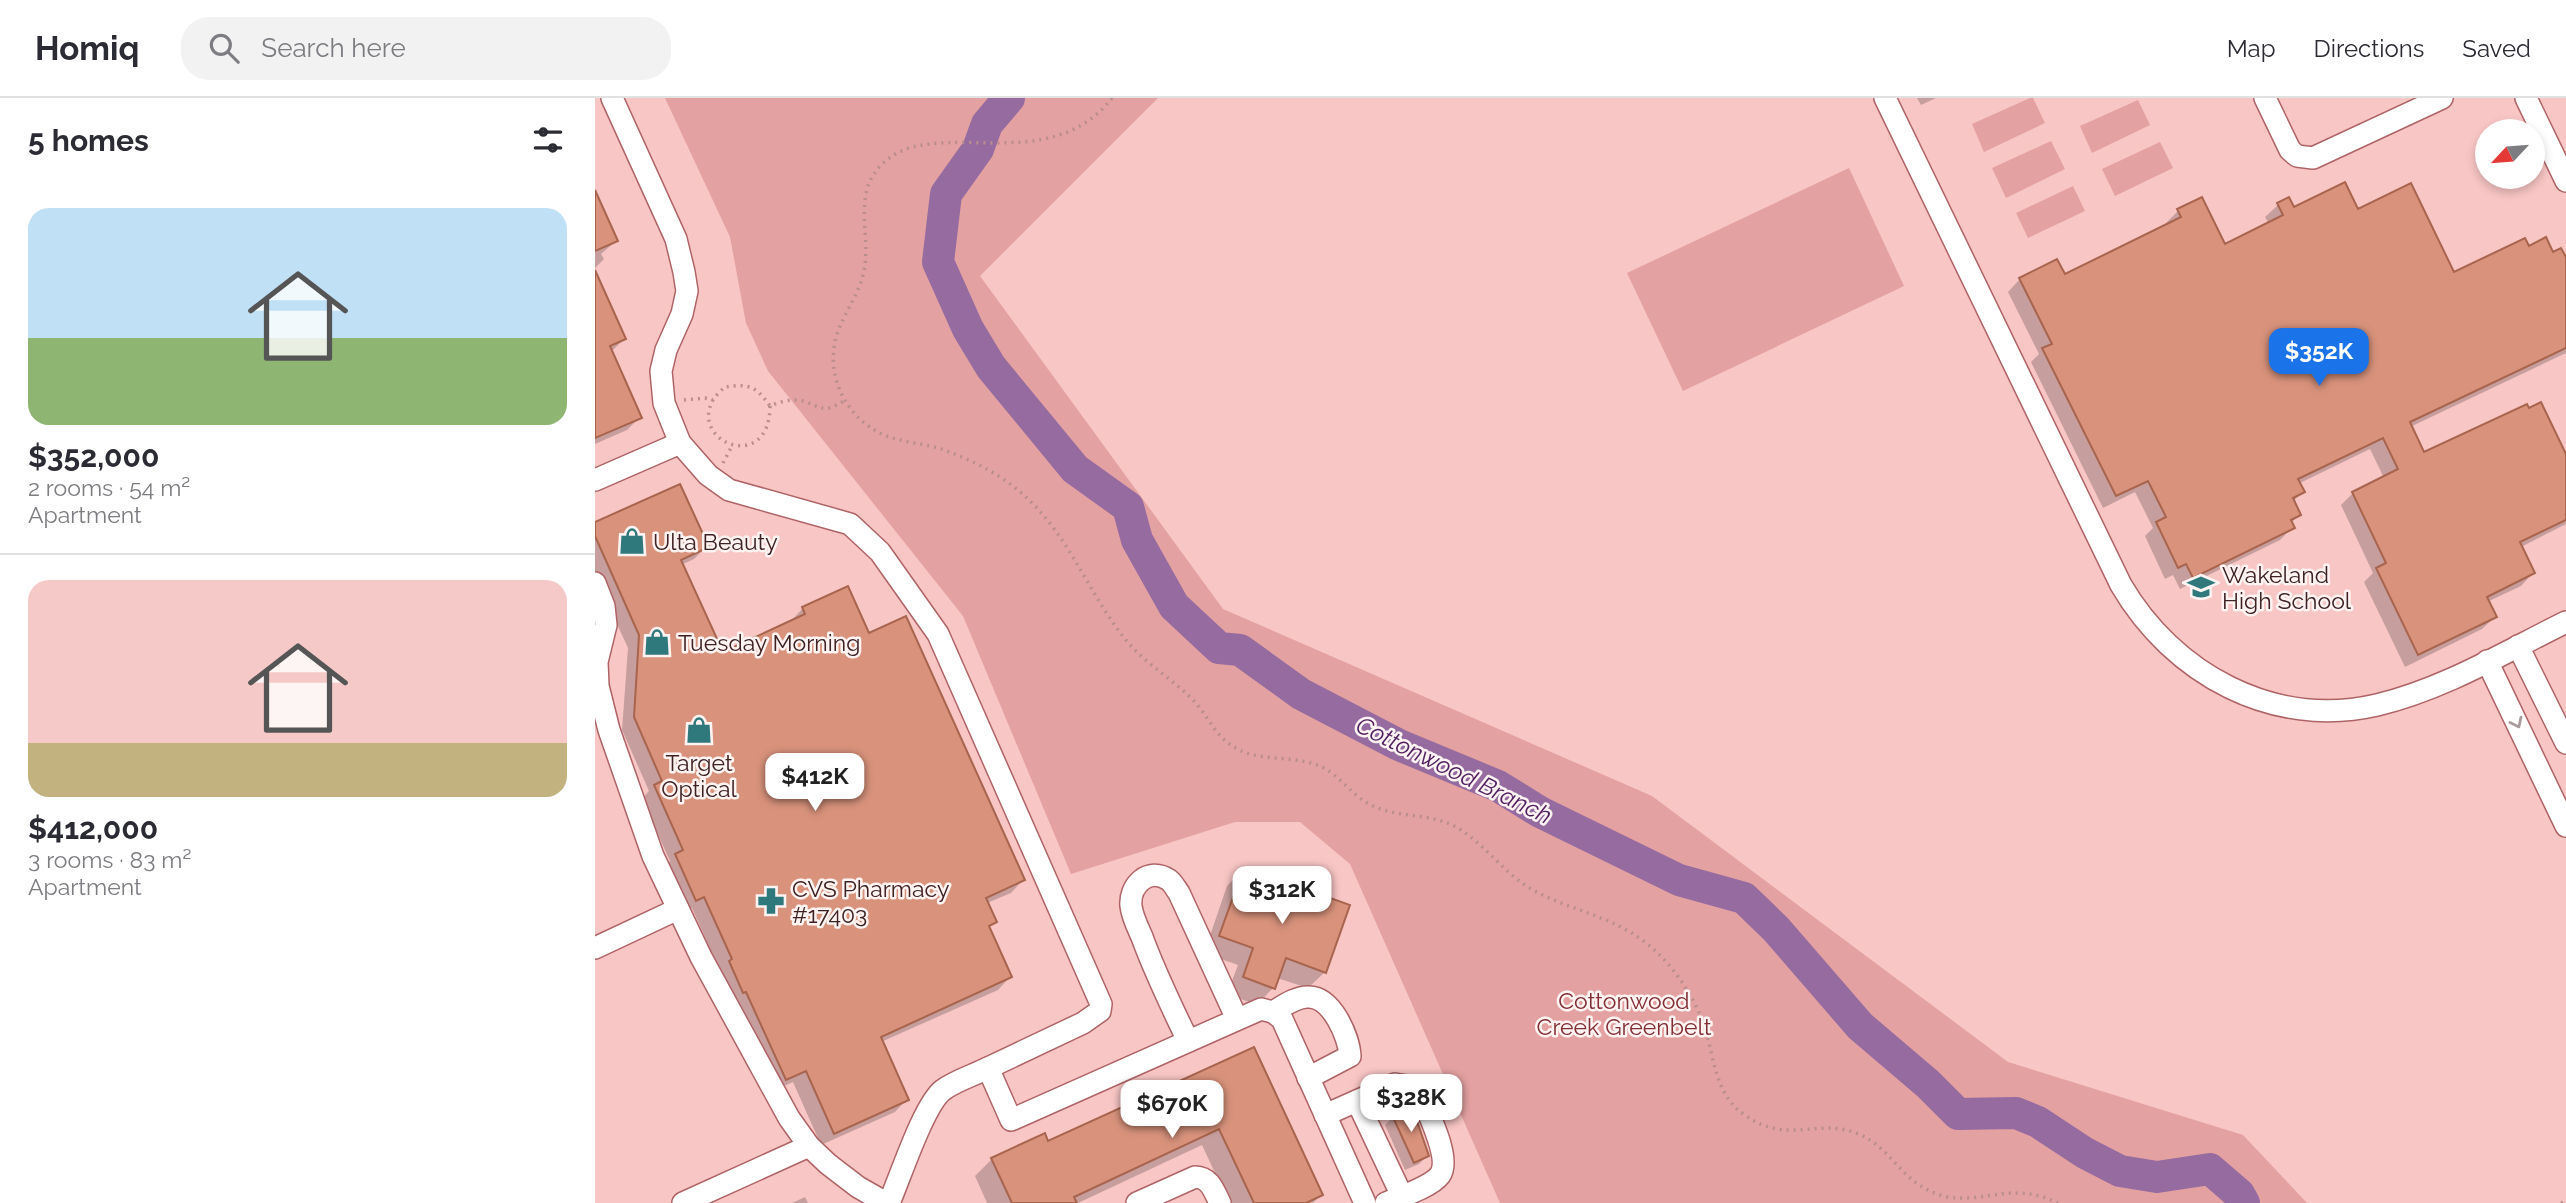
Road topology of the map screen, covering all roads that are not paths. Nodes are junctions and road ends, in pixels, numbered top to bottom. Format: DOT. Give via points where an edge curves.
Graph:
graph roads {
  1 [pos="612,98"];
  2 [pos="1885,98"];
  3 [pos="2265,98"];
  4 [pos="2526,98"];
  5 [pos="2434,102"];
  6 [pos="2566,181"];
  7 [pos="680,443"];
  8 [pos="595,480"];
  9 [pos="595,583"];
  10 [pos="2566,622"];
  11 [pos="2518,646"];
  12 [pos="598,650"];
  13 [pos="2487,661"];
  14 [pos="2566,743"];
  15 [pos="2566,826"];
  16 [pos="678,909"];
  17 [pos="595,948"];
  18 [pos="1273,1012"];
  19 [pos="1237,1019"];
  20 [pos="1188,1041"];
  21 [pos="988,1068"];
  22 [pos="1308,1078"];
  23 [pos="1357,1101"];
  24 [pos="1325,1115"];
  25 [pos="809,1146"];
  26 [pos="1394,1199"];
  27 [pos="683,1203"];
  28 [pos="887,1203"];
  29 [pos="1137,1203"];
  30 [pos="1220,1203"];
  31 [pos="1364,1203"];
  1 -- 7 [label="street" via="676,239 684,272 687,290 682,314 661,371 664,403"];
  2 -- 13 [label="street" via="2121,585 2166,645 2203,674 2231,688 2260,700 2316,709 2360,708 2391,701"];
  3 -- 5 [label="street" via="2290,150 2304,157 2321,155"];
  4 -- 6 [label="street"];
  7 -- 8 [label="street"];
  7 -- 21 [label="street" via="708,475 729,490 850,524 880,552 938,634 1101,1004 1100,1011 1083,1023"];
  9 -- 12 [label="street" via="606,618"];
  10 -- 11 [label="street"];
  11 -- 13 [label="street"];
  11 -- 14 [label="street"];
  12 -- 16 [label="street" via="596,671 609,730 653,856"];
  13 -- 15 [label="street, one-way"];
  16 -- 17 [label="street"];
  16 -- 25 [label="street" via="769,1085"];
  18 -- 19 [label="street" via="1261,1009"];
  18 -- 22 [label="street" via="1282,1019"];
  18 -- 22 [label="street" via="1308,996 1322,1000 1341,1024 1350,1056"];
  19 -- 20 [label="street"];
  19 -- 20 [label="street" via="1179,892 1169,880 1146,877 1137,882 1131,908"];
  20 -- 21 [label="street" via="1011,1120"];
  21 -- 28 [label="street" via="942,1090 932,1103"];
  22 -- 24 [label="street"];
  23 -- 24 [label="street"];
  23 -- 26 [label="street"];
  23 -- 26 [label="street" via="1395,1084 1419,1091 1443,1152 1439,1177"];
  24 -- 31 [label="street"];
  25 -- 27 [label="street"];
  25 -- 28 [label="street" via="845,1178"];
  29 -- 30 [label="street" via="1195,1177 1207,1180"];
}
